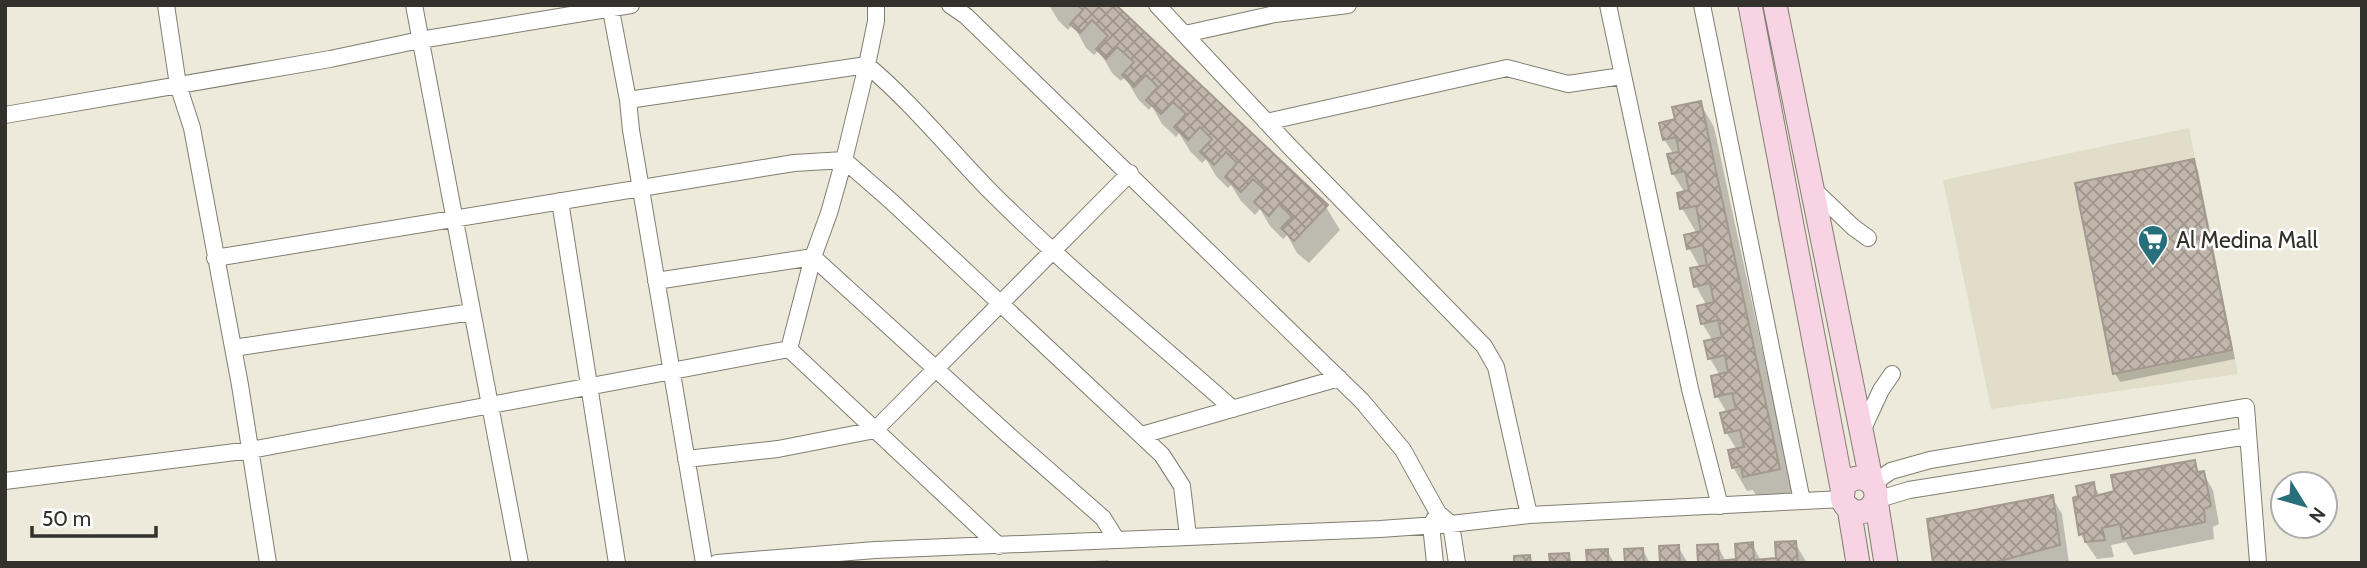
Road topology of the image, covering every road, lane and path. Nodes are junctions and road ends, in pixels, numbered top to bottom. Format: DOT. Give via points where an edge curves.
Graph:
graph roads {
  1 [pos="166,5"];
  2 [pos="414,5"];
  3 [pos="631,5"];
  4 [pos="876,5"];
  5 [pos="950,5"];
  6 [pos="1157,5"];
  7 [pos="1348,5"];
  8 [pos="1608,5"];
  9 [pos="1702,5"];
  10 [pos="1749,5"];
  11 [pos="1775,5"];
  12 [pos="610,7"];
  13 [pos="1274,10"];
  14 [pos="971,11"];
  15 [pos="1185,34"];
  16 [pos="420,40"];
  17 [pos="867,65"];
  18 [pos="1622,76"];
  19 [pos="178,85"];
  20 [pos="628,100"];
  21 [pos="5,115"];
  22 [pos="1266,122"];
  23 [pos="844,160"];
  24 [pos="1130,173"];
  25 [pos="640,187"];
  26 [pos="1812,188"];
  27 [pos="560,201"];
  28 [pos="454,218"];
  29 [pos="1868,238"];
  30 [pos="1053,251"];
  31 [pos="813,257"];
  32 [pos="215,258"];
  33 [pos="656,281"];
  34 [pos="1001,305"];
  35 [pos="472,312"];
  36 [pos="233,348"];
  37 [pos="789,349"];
  38 [pos="937,370"];
  39 [pos="671,371"];
  40 [pos="1892,374"];
  41 [pos="1339,379"];
  42 [pos="589,386"];
  43 [pos="490,405"];
  44 [pos="1233,409"];
  45 [pos="875,430"];
  46 [pos="1862,431"];
  47 [pos="1142,435"];
  48 [pos="2248,436"];
  49 [pos="251,450"];
  50 [pos="686,459"];
  51 [pos="5,481"];
  52 [pos="1874,492"];
  53 [pos="1845,500"];
  54 [pos="1802,501"];
  55 [pos="1720,506"];
  56 [pos="1529,515"];
  57 [pos="1435,519"];
  58 [pos="1451,524"];
  59 [pos="1188,536"];
  60 [pos="1116,539"];
  61 [pos="999,546"];
  62 [pos="268,563"];
  63 [pos="520,563"];
  64 [pos="617,563"];
  65 [pos="704,563"];
  66 [pos="717,563"];
  67 [pos="1435,563"];
  68 [pos="1457,563"];
  69 [pos="1858,563"];
  70 [pos="1886,563"];
  71 [pos="2258,563"];
  1 -- 19 [label="street"];
  2 -- 16 [label="street"];
  3 -- 12 [label="street"];
  4 -- 17 [label="street"];
  5 -- 14 [label="street"];
  6 -- 15 [label="street"];
  7 -- 13 [label="street"];
  8 -- 18 [label="street"];
  9 -- 54 [label="street"];
  10 -- 53 [label="main road"];
  11 -- 26 [label="main road"];
  12 -- 16 [label="street"];
  12 -- 20 [label="street"];
  13 -- 15 [label="street"];
  14 -- 24 [label="street"];
  15 -- 22 [label="street"];
  16 -- 19 [label="street"];
  16 -- 28 [label="street"];
  17 -- 20 [label="street"];
  17 -- 23 [label="street"];
  17 -- 30 [label="street" via="897,90"];
  18 -- 22 [label="street" via="1568,84 1507,68"];
  18 -- 55 [label="street"];
  19 -- 21 [label="street"];
  19 -- 32 [label="street" via="192,128"];
  20 -- 25 [label="street"];
  22 -- 56 [label="street" via="1483,346 1496,367"];
  23 -- 25 [label="street" via="794,163"];
  23 -- 31 [label="street"];
  23 -- 34 [label="street"];
  24 -- 30 [label="street"];
  24 -- 41 [label="street"];
  25 -- 27 [label="street"];
  25 -- 33 [label="street"];
  26 -- 29 [label="street"];
  26 -- 46 [label="main road"];
  27 -- 28 [label="street"];
  27 -- 42 [label="street"];
  28 -- 32 [label="street"];
  28 -- 35 [label="street"];
  30 -- 34 [label="street"];
  30 -- 44 [label="street"];
  31 -- 33 [label="street"];
  31 -- 37 [label="street"];
  31 -- 38 [label="street"];
  32 -- 36 [label="street"];
  33 -- 39 [label="street"];
  34 -- 38 [label="street"];
  34 -- 47 [label="street"];
  35 -- 36 [label="street"];
  35 -- 43 [label="street"];
  36 -- 49 [label="street"];
  37 -- 39 [label="street"];
  37 -- 45 [label="street"];
  38 -- 45 [label="street"];
  38 -- 60 [label="street" via="1103,518"];
  39 -- 42 [label="street"];
  39 -- 50 [label="street"];
  40 -- 46 [label="street"];
  41 -- 44 [label="street"];
  41 -- 57 [label="street" via="1403,450"];
  42 -- 43 [label="street"];
  42 -- 64 [label="street"];
  43 -- 49 [label="street"];
  43 -- 63 [label="street"];
  44 -- 47 [label="street"];
  45 -- 50 [label="street" via="778,449"];
  45 -- 61 [label="street"];
  46 -- 52 [label="main road"];
  47 -- 59 [label="street" via="1162,454 1182,486"];
  48 -- 52 [label="street"];
  48 -- 52 [label="street" via="2246,407 1930,460 1891,471"];
  48 -- 71 [label="street"];
  49 -- 51 [label="street"];
  49 -- 62 [label="street"];
  50 -- 65 [label="street"];
  52 -- 53 [label="main road" via="1874,505 1864,511 1854,511"];
  52 -- 70 [label="main road"];
  53 -- 54 [label="street"];
  53 -- 69 [label="main road"];
  54 -- 55 [label="street"];
  55 -- 56 [label="street"];
  56 -- 58 [label="street"];
  57 -- 58 [label="street"];
  57 -- 59 [label="street"];
  57 -- 67 [label="street"];
  58 -- 68 [label="street"];
  59 -- 60 [label="street"];
  60 -- 61 [label="street"];
  61 -- 66 [label="street"];
}
